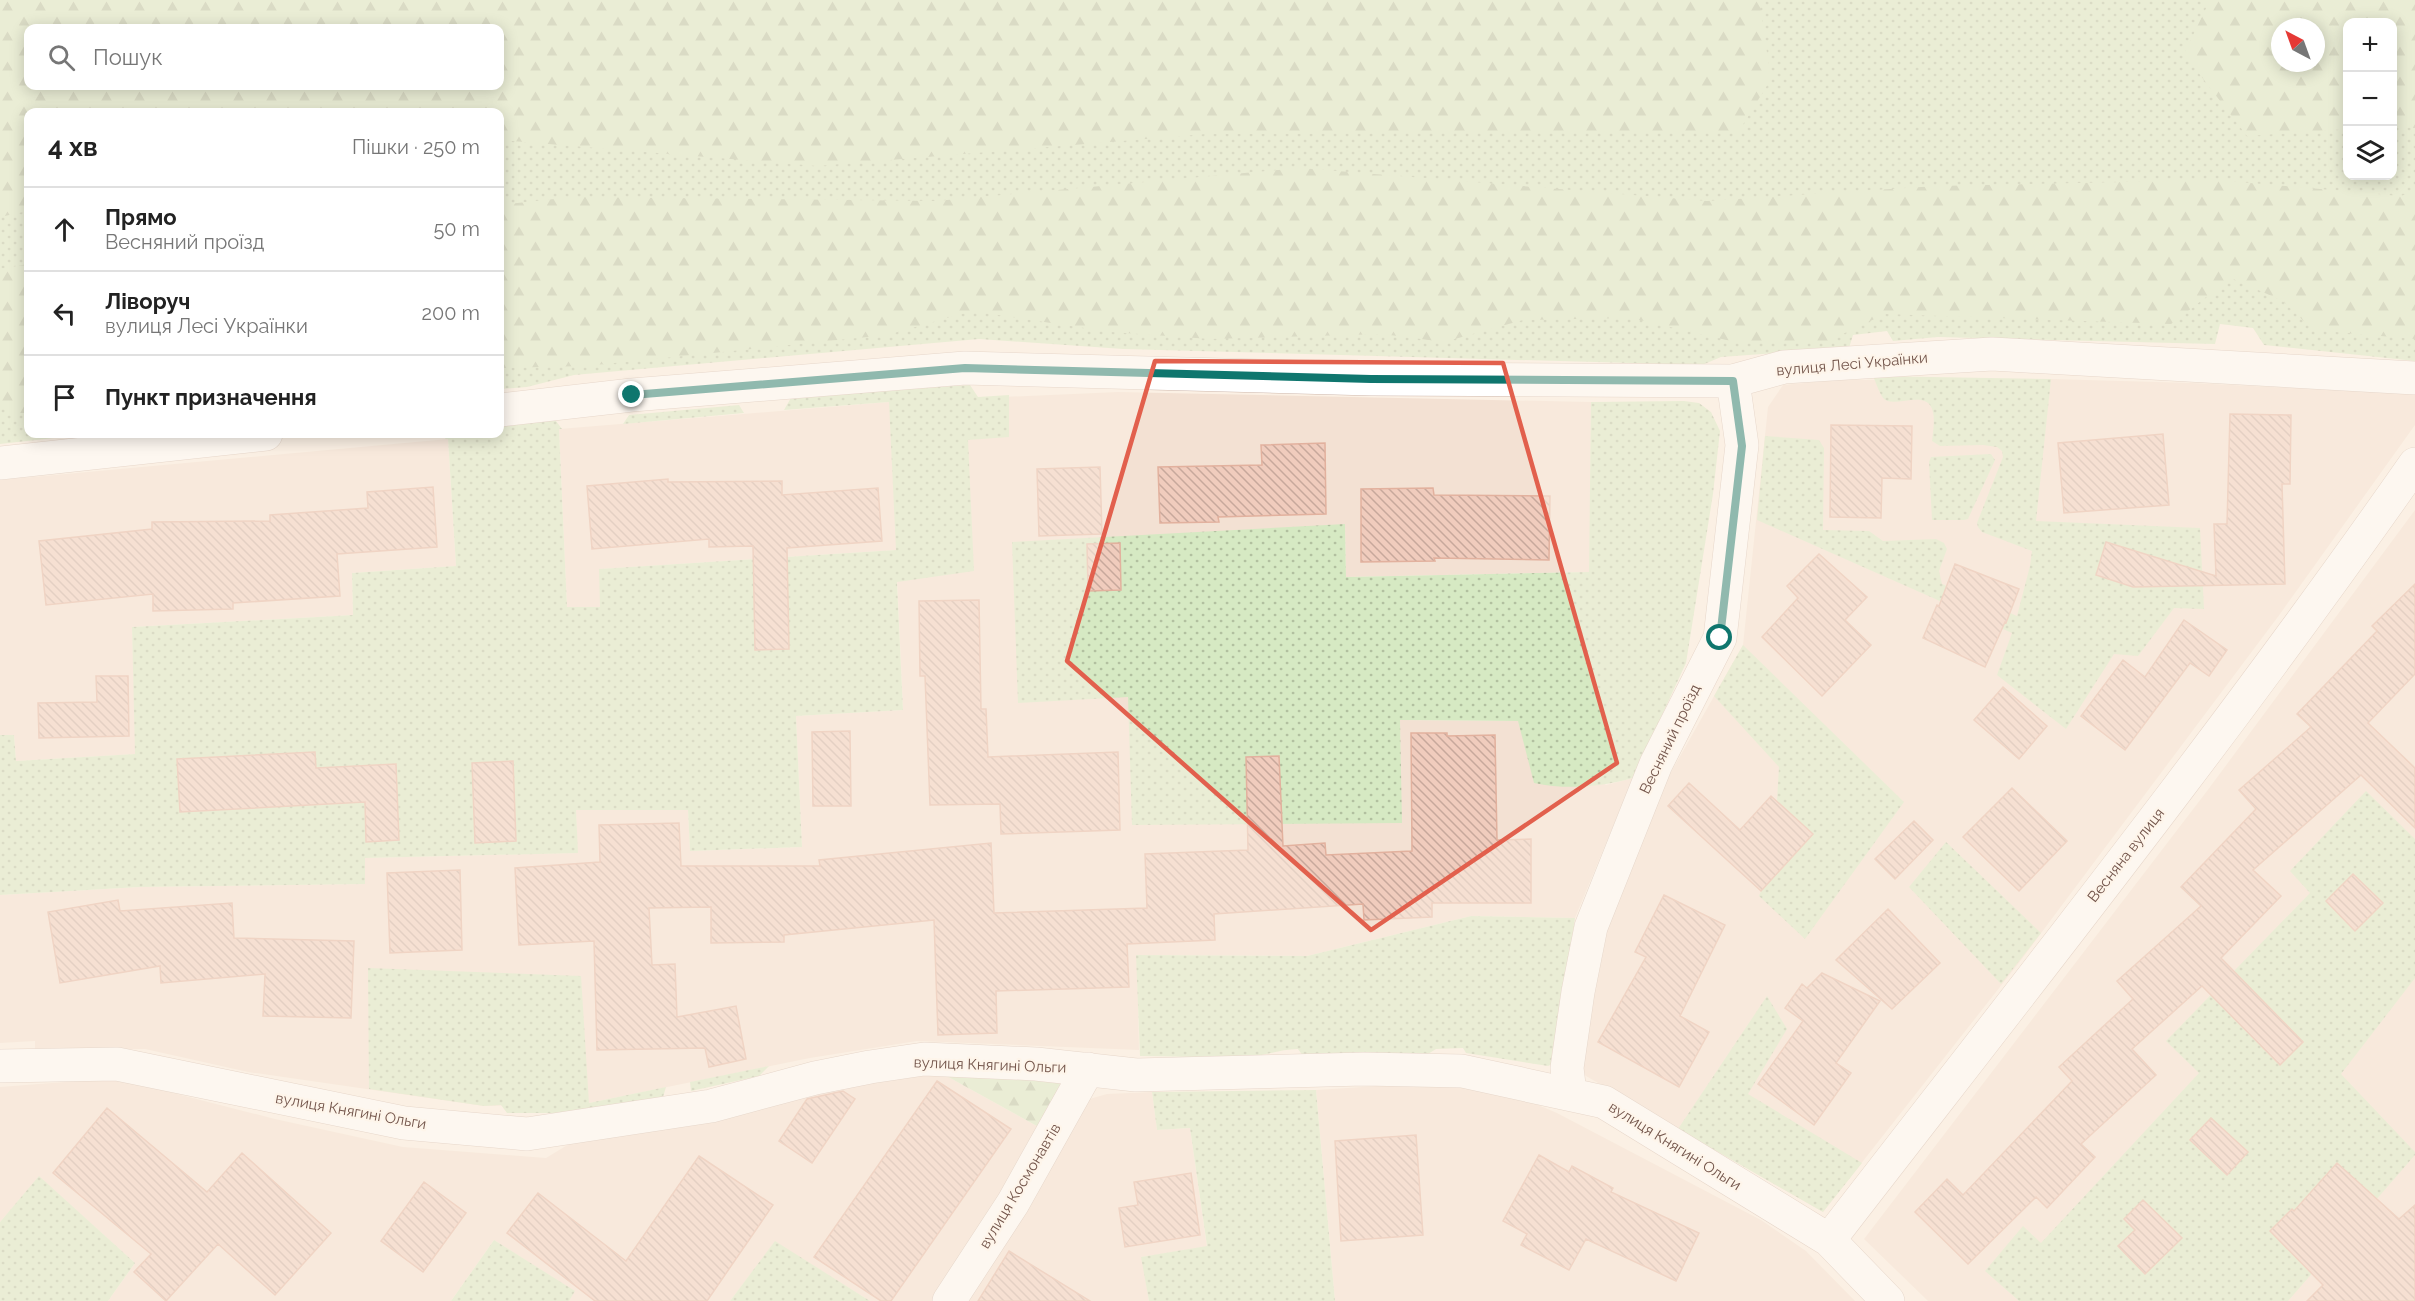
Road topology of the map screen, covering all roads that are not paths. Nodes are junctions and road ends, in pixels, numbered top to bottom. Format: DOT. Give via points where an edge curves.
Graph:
graph roads {
  1 [pos="2415,378"];
  2 [pos="1733,381"];
  3 [pos="504,410"];
  4 [pos="229,438"];
  5 [pos="0,463"];
  6 [pos="2415,464"];
  7 [pos="0,1066"];
  8 [pos="1089,1070"];
  9 [pos="1570,1093"];
  10 [pos="1829,1240"];
  11 [pos="949,1301"];
  12 [pos="1888,1301"];
  1 -- 2 [label="street, вулиця Лесі Українки" via="1992,354 1784,367"];
  2 -- 3 [label="street, вулиця Лесі Українки" via="1371,379 965,368"];
  2 -- 9 [label="street, Весняний проїзд" via="1742,446 1720,638 1656,764 1591,927 1567,1068"];
  4 -- 5 [label="street"];
  6 -- 10 [label="street, Весняна вулиця" via="2234,715"];
  7 -- 8 [label="street, вулиця Княгині Ольги" via="117,1064 404,1123 527,1134 711,1106 815,1078 924,1059"];
  8 -- 9 [label="street, вулиця Княгині Ольги" via="1137,1075 1364,1069 1462,1071"];
  8 -- 11 [label="street, вулиця Космонавтів" via="1013,1203"];
  9 -- 10 [label="street, вулиця Княгині Ольги" via="1604,1102"];
  10 -- 12 [label="street, вулиця Княгині Ольги"];
}
